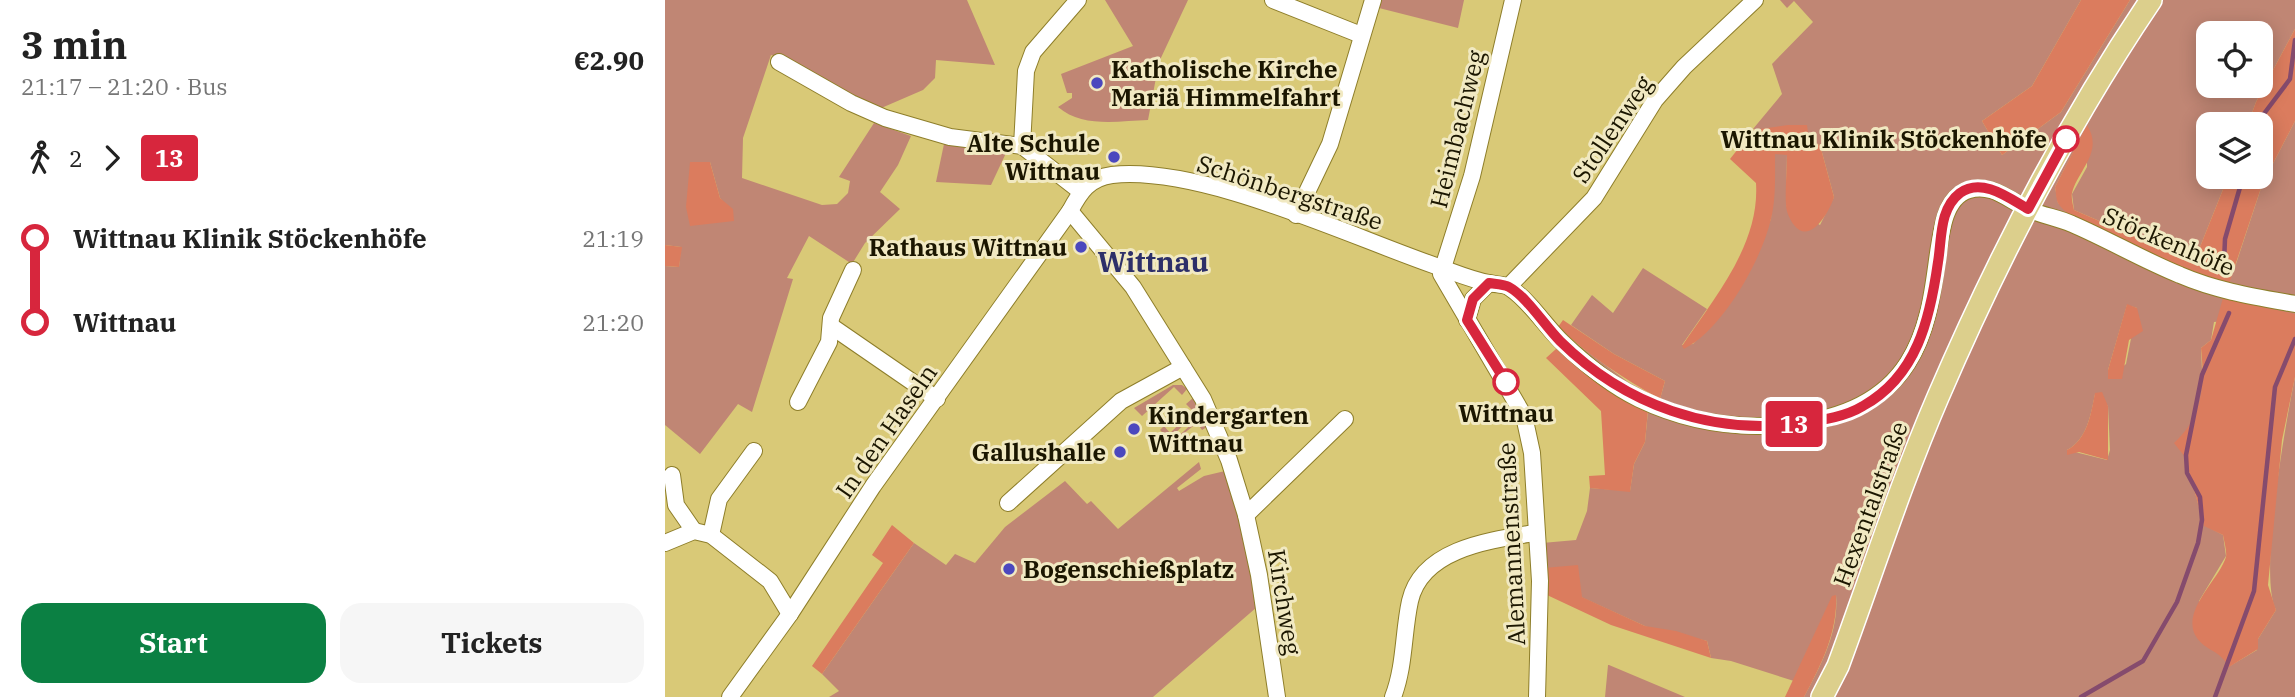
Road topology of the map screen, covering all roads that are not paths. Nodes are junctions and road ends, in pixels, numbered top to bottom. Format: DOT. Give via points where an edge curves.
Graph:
graph roads {
  1 [pos="1078,0"];
  2 [pos="1273,0"];
  3 [pos="1373,0"];
  4 [pos="1513,0"];
  5 [pos="1755,0"];
  6 [pos="2151,0"];
  7 [pos="1307,6"];
  8 [pos="1361,35"];
  9 [pos="779,62"];
  10 [pos="1022,146"];
  11 [pos="1080,191"];
  12 [pos="2028,209"];
  13 [pos="1070,211"];
  14 [pos="1296,215"];
  15 [pos="1442,268"];
  16 [pos="853,270"];
  17 [pos="1489,283"];
  18 [pos="1509,286"];
  19 [pos="2295,304"];
  20 [pos="1467,320"];
  21 [pos="831,326"];
  22 [pos="1183,367"];
  23 [pos="937,399"];
  24 [pos="798,402"];
  25 [pos="1345,419"];
  26 [pos="754,451"];
  27 [pos="672,475"];
  28 [pos="1008,503"];
  29 [pos="1246,515"];
  30 [pos="694,531"];
  31 [pos="1535,533"];
  32 [pos="711,535"];
  33 [pos="665,543"];
  34 [pos="790,614"];
  35 [pos="730,697"];
  36 [pos="1277,697"];
  37 [pos="1393,697"];
  38 [pos="1537,697"];
  39 [pos="1822,697"];
  1 -- 10 [label="street" via="1030,59"];
  2 -- 7 [label="street"];
  3 -- 8 [label="street"];
  4 -- 15 [label="street, Heimbachweg" via="1472,176"];
  5 -- 18 [label="street, Stollenweg" via="1655,100 1594,198"];
  6 -- 12 [label="main road, Hexentalstraße"];
  7 -- 8 [label="street"];
  8 -- 14 [label="street" via="1330,144"];
  9 -- 10 [label="street" via="885,118 950,137"];
  10 -- 11 [label="street"];
  11 -- 13 [label="street, In den Haseln"];
  11 -- 14 [label="street, Schönbergstraße" via="1108,175 1143,174 1211,188"];
  12 -- 18 [label="street, Stöckenhöfe" via="1987,188 1961,193 1941,228 1925,323 1907,369 1863,407 1808,422 1737,426 1692,419 1638,399 1561,341"];
  12 -- 19 [label="street, Stöckenhöfe" via="2072,223 2180,275 2234,293"];
  12 -- 39 [label="main road, Hexentalstraße" via="1937,398"];
  13 -- 22 [label="street, Kirchweg" via="1133,287"];
  13 -- 23 [label="street, In den Haseln"];
  14 -- 15 [label="street, Schönbergstraße"];
  15 -- 17 [label="street, Schönbergstraße"];
  15 -- 20 [label="street, Alemannenstraße" via="1441,274"];
  16 -- 21 [label="street"];
  17 -- 18 [label="street, Schönbergstraße"];
  17 -- 20 [label="street" via="1473,299"];
  20 -- 31 [label="street, Alemannenstraße" via="1524,416 1532,453"];
  21 -- 23 [label="street"];
  21 -- 24 [label="street" via="829,342"];
  22 -- 28 [label="street" via="1121,401"];
  22 -- 29 [label="street, Kirchweg" via="1203,399 1229,460"];
  23 -- 34 [label="street, In den Haseln" via="873,486"];
  25 -- 29 [label="street"];
  26 -- 32 [label="street" via="719,499"];
  27 -- 30 [label="street" via="676,505"];
  29 -- 36 [label="street, Kirchweg"];
  30 -- 32 [label="street"];
  30 -- 33 [label="street"];
  31 -- 37 [label="street" via="1481,541 1440,561 1423,578 1411,598"];
  31 -- 38 [label="street, Alemannenstraße" via="1541,635"];
  32 -- 34 [label="street" via="770,581"];
  34 -- 35 [label="street, In den Haseln"];
}
